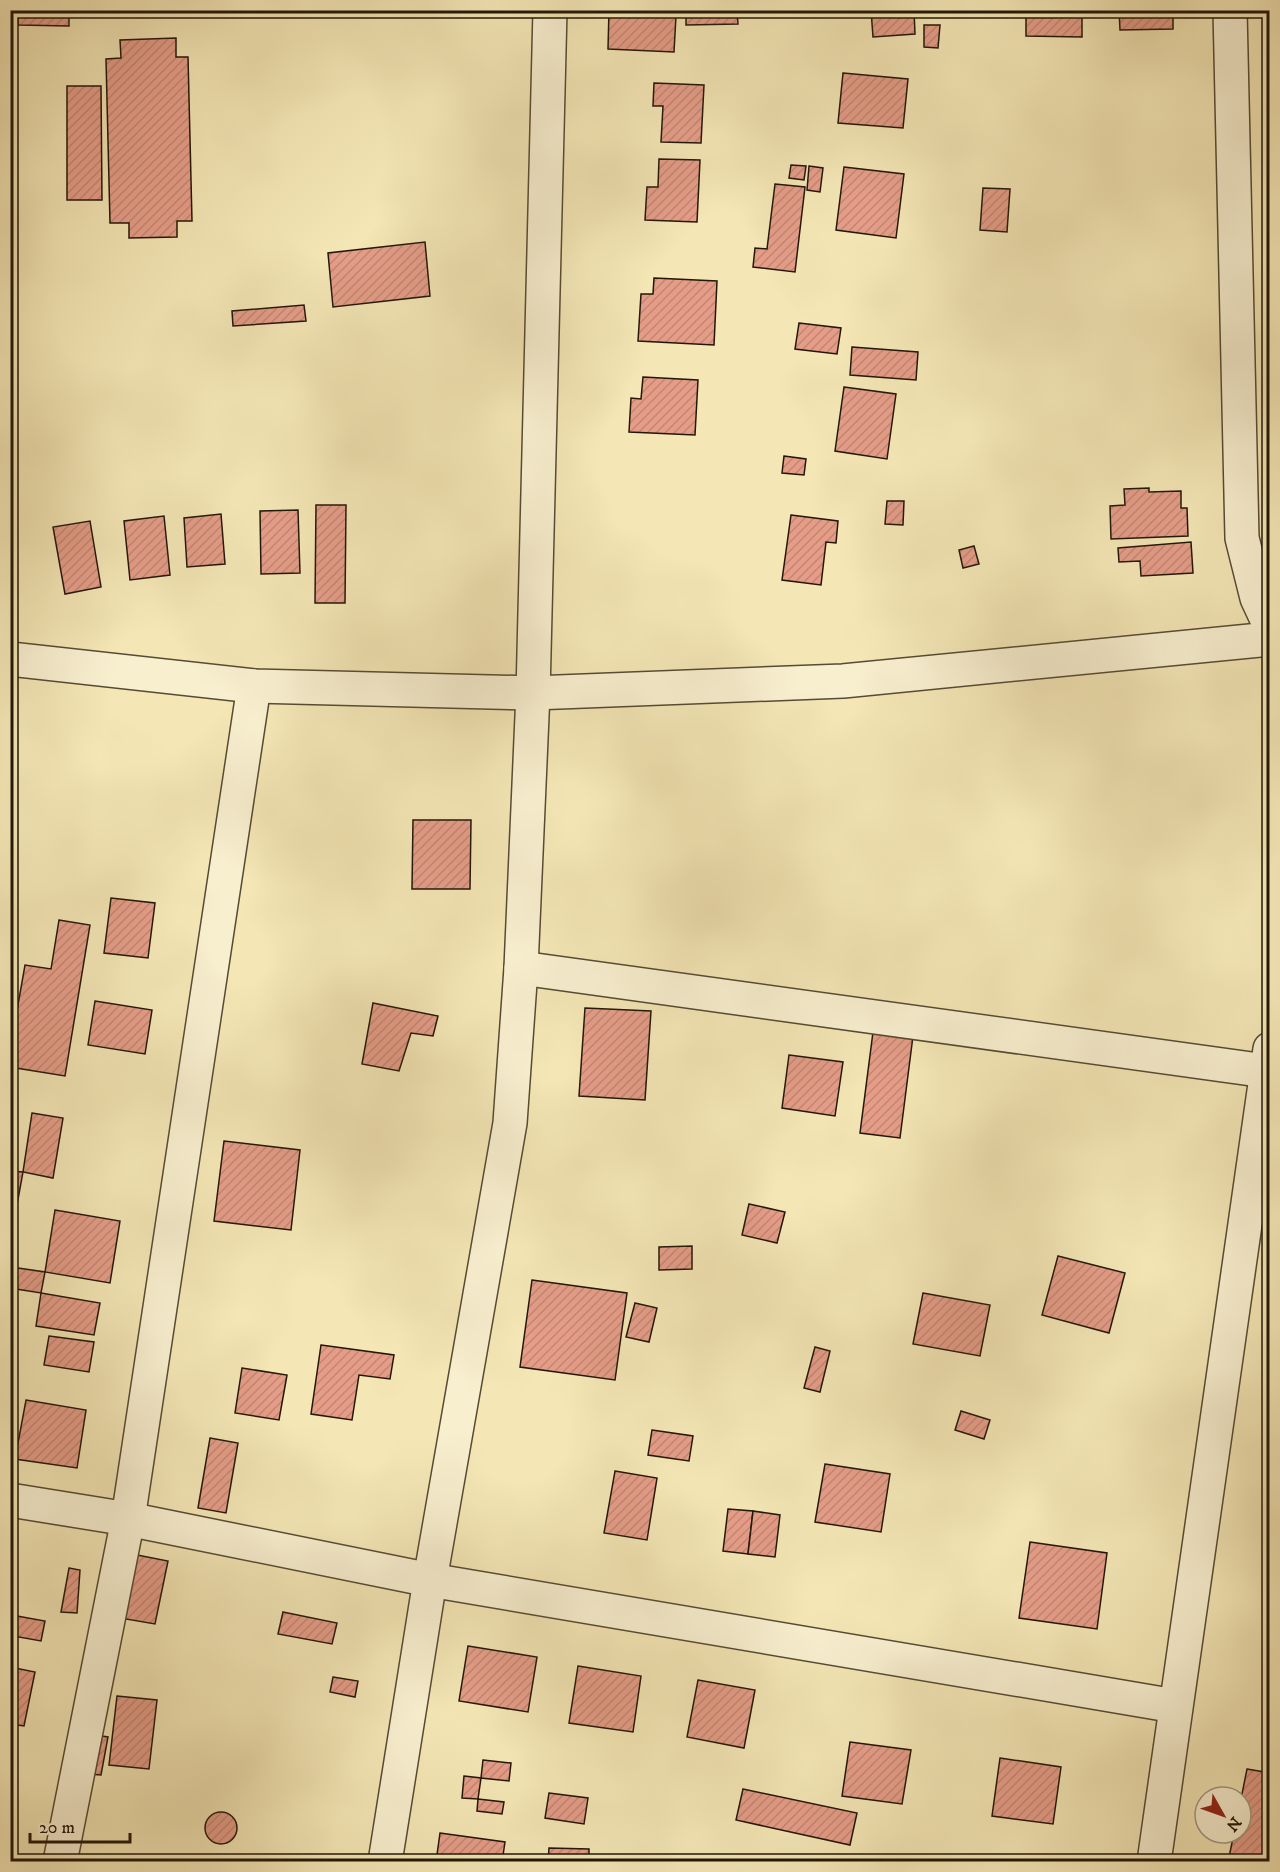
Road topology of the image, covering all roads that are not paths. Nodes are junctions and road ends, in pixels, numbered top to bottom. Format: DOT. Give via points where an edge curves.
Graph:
graph roads {
  1 [pos="550,10"];
  2 [pos="1230,10"];
  3 [pos="1269,626"];
  4 [pos="1269,639"];
  5 [pos="10,659"];
  6 [pos="254,686"];
  7 [pos="533,693"];
  8 [pos="521,968"];
  9 [pos="1268,1060"];
  10 [pos="10,1500"];
  11 [pos="128,1520"];
  12 [pos="430,1580"];
  13 [pos="1175,1706"];
  14 [pos="60,1862"];
  15 [pos="385,1862"];
  16 [pos="1154,1862"];
  1 -- 7 [label="street"];
  2 -- 3 [label="street" via="1242,538 1257,598"];
  4 -- 7 [label="street" via="843,681"];
  5 -- 6 [label="street"];
  6 -- 7 [label="street"];
  6 -- 11 [label="street"];
  7 -- 8 [label="street"];
  8 -- 9 [label="street"];
  8 -- 12 [label="street" via="510,1123"];
  9 -- 13 [label="street"];
  10 -- 11 [label="street"];
  11 -- 12 [label="street"];
  11 -- 14 [label="street"];
  12 -- 13 [label="street"];
  12 -- 15 [label="street"];
  13 -- 16 [label="street"];
}
